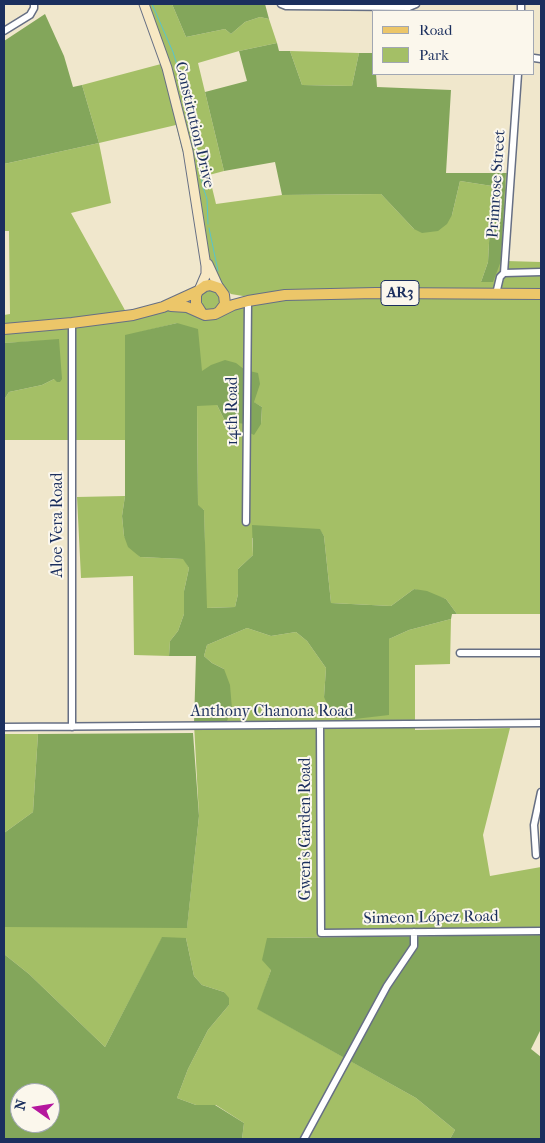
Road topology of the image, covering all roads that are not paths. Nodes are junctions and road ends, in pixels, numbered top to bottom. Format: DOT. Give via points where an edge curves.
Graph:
graph roads {
  1 [pos="34,4"];
  2 [pos="144,4"];
  3 [pos="281,4"];
  4 [pos="416,4"];
  5 [pos="4,32"];
  6 [pos="518,75"];
  7 [pos="205,256"];
  8 [pos="541,272"];
  9 [pos="504,273"];
  10 [pos="199,289"];
  11 [pos="221,289"];
  12 [pos="496,294"];
  13 [pos="541,294"];
  14 [pos="253,300"];
  15 [pos="163,307"];
  16 [pos="201,312"];
  17 [pos="219,312"];
  18 [pos="72,323"];
  19 [pos="4,328"];
  20 [pos="246,522"];
  21 [pos="460,653"];
  22 [pos="541,653"];
  23 [pos="541,723"];
  24 [pos="320,725"];
  25 [pos="4,727"];
  26 [pos="72,727"];
  27 [pos="541,792"];
  28 [pos="536,855"];
  29 [pos="541,931"];
  30 [pos="414,932"];
  31 [pos="321,933"];
  32 [pos="304,1139"];
  1 -- 5 [label="street" via="30,15"];
  2 -- 7 [label="main road, Constitution Drive" via="167,68 188,151"];
  3 -- 4 [label="street" via="399,7"];
  6 -- 9 [label="street, Primrose Street"];
  7 -- 10 [label="main road, Constitution Drive" via="206,274"];
  7 -- 11 [label="main road, Constitution Drive"];
  8 -- 9 [label="street"];
  9 -- 12 [label="street, Primrose Street"];
  10 -- 11 [label="main road" via="210,285"];
  10 -- 15 [label="main road"];
  10 -- 16 [label="main road" via="195,300"];
  11 -- 14 [label="main road, AR3" via="238,298"];
  11 -- 17 [label="main road" via="225,299"];
  12 -- 13 [label="main road, AR3"];
  12 -- 14 [label="main road, AR3" via="316,294"];
  14 -- 17 [label="main road, AR3"];
  14 -- 20 [label="street, 14th Road"];
  15 -- 16 [label="main road" via="181,306"];
  15 -- 18 [label="main road" via="133,315"];
  16 -- 17 [label="main road" via="210,315"];
  18 -- 19 [label="main road"];
  18 -- 26 [label="street, Aloe Vera Road"];
  21 -- 22 [label="street"];
  23 -- 24 [label="street, Anthony Chanona Road"];
  24 -- 26 [label="street, Anthony Chanona Road"];
  24 -- 31 [label="street, Gwen's Garden Road"];
  25 -- 26 [label="street, Anthony Chanona Road"];
  27 -- 28 [label="street" via="535,820"];
  29 -- 30 [label="street, Simeon López Road"];
  30 -- 31 [label="street, Simeon López Road"];
  30 -- 32 [label="street" via="414,946 387,986"];
}
